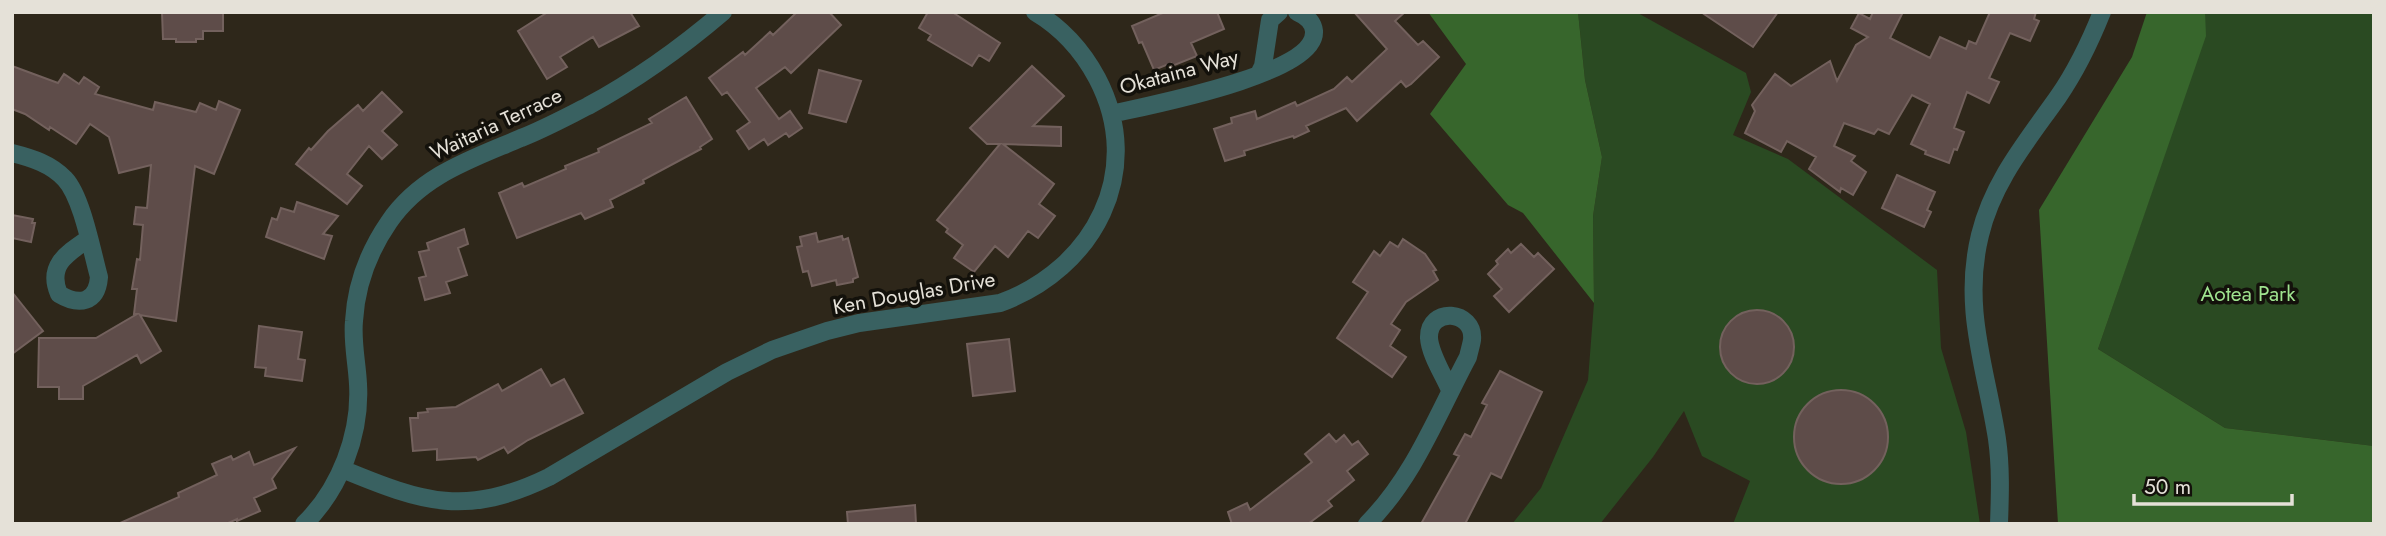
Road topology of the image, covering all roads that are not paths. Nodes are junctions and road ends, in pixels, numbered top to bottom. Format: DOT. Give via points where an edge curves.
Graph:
graph roads {
  1 [pos="723,12"];
  2 [pos="1035,12"];
  3 [pos="1279,12"];
  4 [pos="1297,12"];
  5 [pos="2102,12"];
  6 [pos="1259,74"];
  7 [pos="1111,114"];
  8 [pos="12,153"];
  9 [pos="88,239"];
  10 [pos="1450,390"];
  11 [pos="342,469"];
  12 [pos="304,524"];
  13 [pos="1367,524"];
  14 [pos="1999,524"];
  1 -- 11 [label="street, Waitaria Terrace" via="656,64 589,106 432,178 390,220 363,272 356,301 358,408"];
  2 -- 7 [label="street, Ken Douglas Drive" via="1084,55"];
  3 -- 6 [label="street, Okataina Way" via="1270,20"];
  4 -- 6 [label="street, Okataina Way" via="1311,22 1314,35 1310,46"];
  5 -- 14 [label="street" via="2072,75 1998,185 1980,234 1973,312 1997,440"];
  6 -- 7 [label="street, Okataina Way"];
  7 -- 11 [label="street, Ken Douglas Drive" via="1112,182 1095,226 1073,258 1019,296 986,306 859,323 772,349 549,477 495,498 443,501 416,497"];
  8 -- 9 [label="street" via="35,159 66,180 76,196"];
  10 -- 13 [label="street" via="1406,477"];
  11 -- 12 [label="street, Waitaria Terrace"];
}
